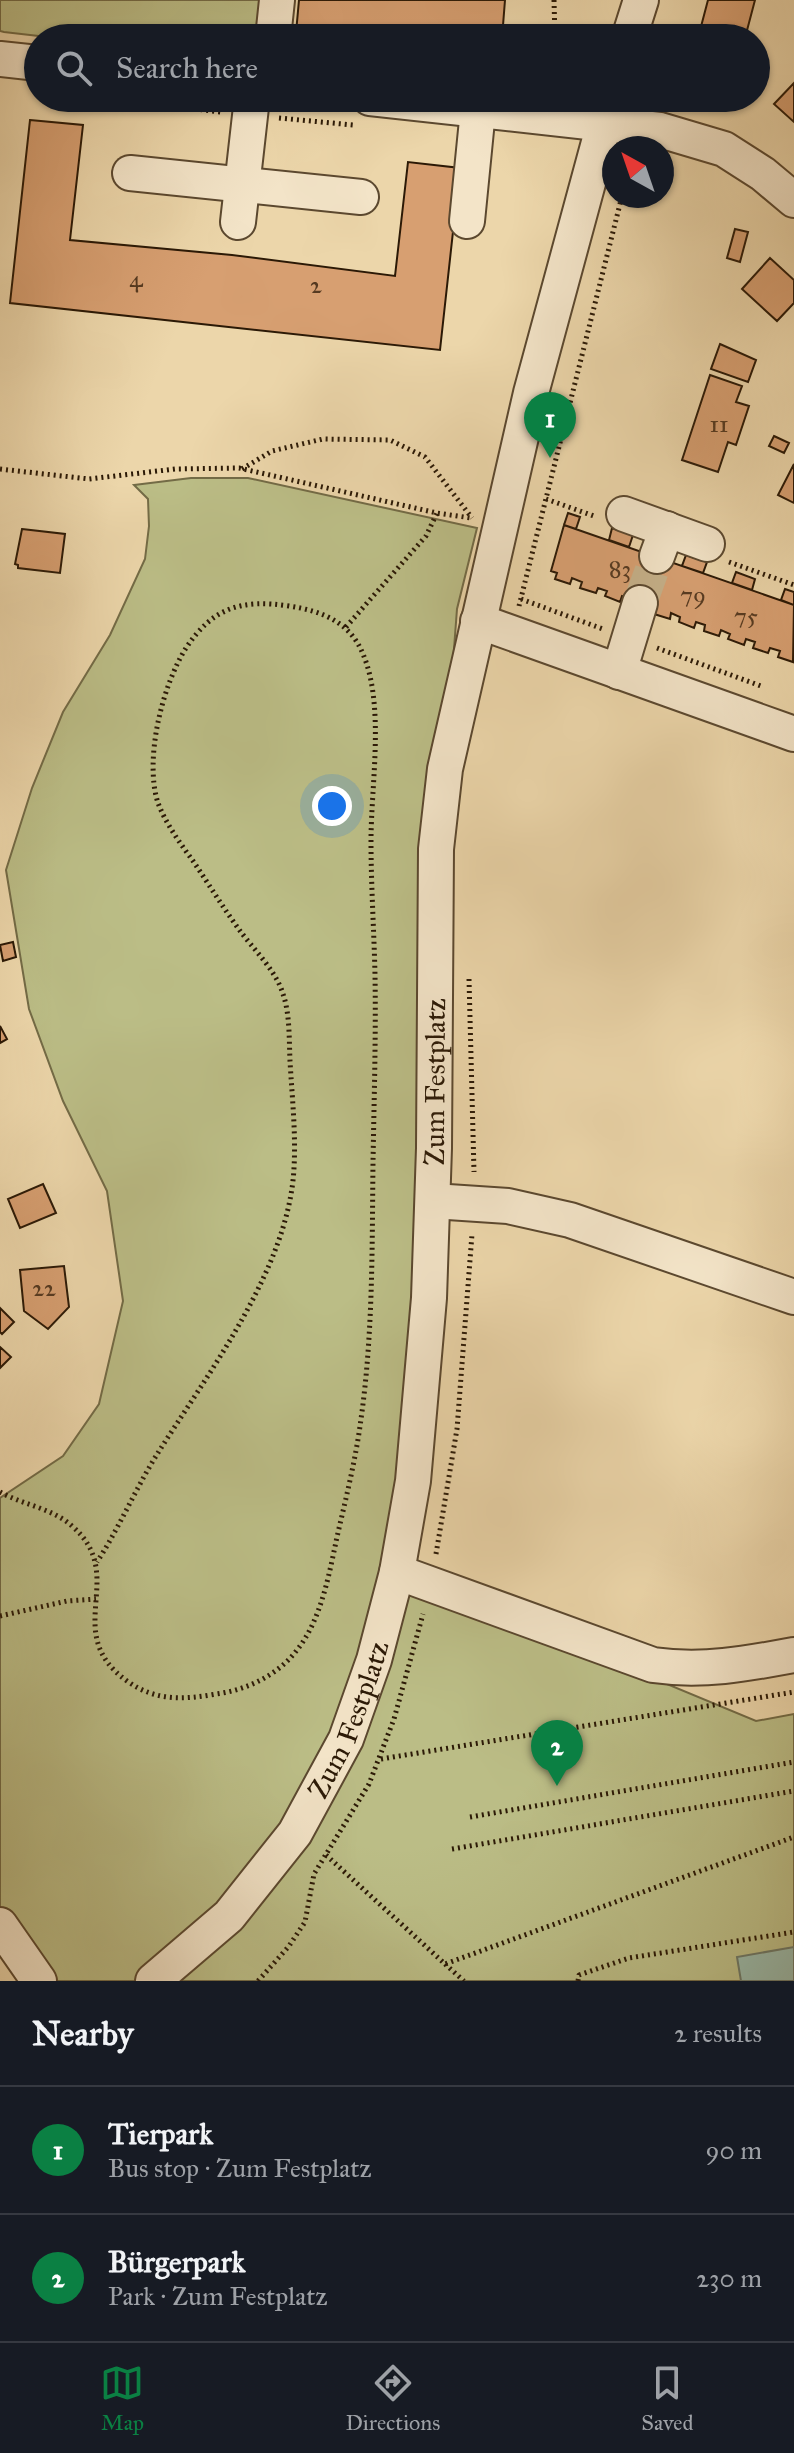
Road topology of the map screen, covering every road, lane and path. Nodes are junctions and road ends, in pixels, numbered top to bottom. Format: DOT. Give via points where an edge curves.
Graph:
graph roads {
  1 [pos="277,0"];
  2 [pos="554,0"];
  3 [pos="641,0"];
  4 [pos="274,24"];
  5 [pos="555,24"];
  6 [pos="633,24"];
  7 [pos="0,59"];
  8 [pos="24,62"];
  9 [pos="250,112"];
  10 [pos="478,112"];
  11 [pos="606,112"];
  12 [pos="612,112"];
  13 [pos="130,173"];
  14 [pos="242,185"];
  15 [pos="361,197"];
  16 [pos="794,200"];
  17 [pos="619,208"];
  18 [pos="467,221"];
  19 [pos="238,222"];
  20 [pos="0,469"];
  21 [pos="242,469"];
  22 [pos="437,513"];
  23 [pos="624,514"];
  24 [pos="486,522"];
  25 [pos="538,533"];
  26 [pos="707,544"];
  27 [pos="640,603"];
  28 [pos="478,621"];
  29 [pos="346,627"];
  30 [pos="512,634"];
  31 [pos="619,672"];
  32 [pos="794,732"];
  33 [pos="469,972"];
  34 [pos="433,1201"];
  35 [pos="475,1203"];
  36 [pos="794,1297"];
  37 [pos="0,1492"];
  38 [pos="97,1562"];
  39 [pos="397,1572"];
  40 [pos="429,1584"];
  41 [pos="96,1599"];
  42 [pos="0,1616"];
  43 [pos="794,1655"];
  44 [pos="794,1692"];
  45 [pos="380,1760"];
  46 [pos="794,1762"];
  47 [pos="794,1791"];
  48 [pos="470,1817"];
  49 [pos="794,1837"];
  50 [pos="452,1849"];
  51 [pos="326,1855"];
  52 [pos="0,1925"];
  53 [pos="794,1932"];
  54 [pos="445,1964"];
  55 [pos="39,1981"];
  56 [pos="153,1981"];
  57 [pos="258,1981"];
  58 [pos="464,1981"];
  59 [pos="578,1981"];
  1 -- 4 [label="street"];
  2 -- 5 [label="path"];
  3 -- 6 [label="street"];
  7 -- 8 [label="street"];
  9 -- 14 [label="street"];
  10 -- 18 [label="street"];
  11 -- 24 [label="street, Zum Festplatz" via="531,393"];
  12 -- 16 [label="street" via="724,149"];
  13 -- 14 [label="street"];
  14 -- 15 [label="street"];
  14 -- 19 [label="street"];
  17 -- 25 [label="path"];
  20 -- 21 [label="path" via="89,479 175,469"];
  21 -- 22 [label="path"];
  21 -- 24 [label="path" via="272,451 323,439 390,440 425,457"];
  22 -- 24 [label="path"];
  22 -- 29 [label="path" via="426,536"];
  23 -- 26 [label="street" via="662,543"];
  24 -- 25 [label="path"];
  24 -- 28 [label="street, Zum Festplatz"];
  25 -- 30 [label="path"];
  27 -- 31 [label="street"];
  28 -- 30 [label="street"];
  28 -- 34 [label="street, Zum Festplatz" via="445,769 436,849"];
  29 -- 38 [label="path" via="308,609 277,604 225,610 201,625 172,672 163,700 154,774 157,799 172,830 283,990 294,1166 290,1207 262,1279"];
  29 -- 41 [label="path" via="361,647 376,712 371,847 373,1206 362,1417 334,1554 313,1622 293,1656 257,1682 230,1692 170,1699 130,1683 99,1647 92,1618"];
  30 -- 31 [label="street"];
  31 -- 32 [label="street"];
  33 -- 35 [label="path"];
  34 -- 35 [label="street"];
  34 -- 39 [label="street, Zum Festplatz" via="413,1481"];
  35 -- 36 [label="street" via="570,1220"];
  35 -- 40 [label="path" via="457,1429"];
  37 -- 38 [label="path" via="57,1514 88,1543"];
  38 -- 41 [label="path"];
  39 -- 40 [label="street"];
  39 -- 56 [label="street, Zum Festplatz" via="346,1739 295,1833 229,1916"];
  40 -- 43 [label="street" via="653,1665 729,1667"];
  40 -- 45 [label="path"];
  41 -- 42 [label="path"];
  44 -- 45 [label="path"];
  45 -- 51 [label="path"];
  46 -- 48 [label="path"];
  47 -- 50 [label="path"];
  49 -- 54 [label="path"];
  51 -- 54 [label="path"];
  51 -- 57 [label="path" via="314,1874 305,1922"];
  52 -- 55 [label="street"];
  53 -- 59 [label="path" via="629,1958 579,1975"];
  54 -- 58 [label="path"];
}
